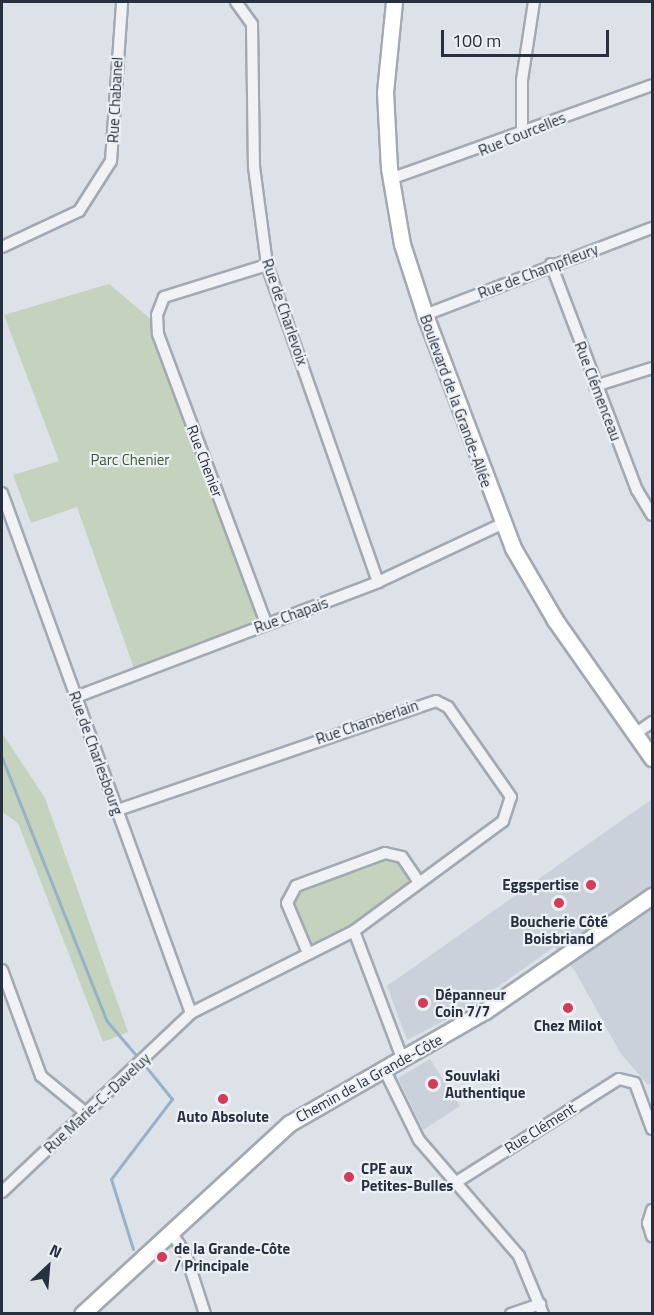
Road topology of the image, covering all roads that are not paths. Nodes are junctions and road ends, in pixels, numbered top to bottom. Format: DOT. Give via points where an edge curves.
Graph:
graph roads {
  1 [pos="122,2"];
  2 [pos="236,2"];
  3 [pos="394,2"];
  4 [pos="534,2"];
  5 [pos="652,85"];
  6 [pos="522,131"];
  7 [pos="390,179"];
  8 [pos="652,228"];
  9 [pos="2,247"];
  10 [pos="551,264"];
  11 [pos="267,265"];
  12 [pos="425,315"];
  13 [pos="652,368"];
  14 [pos="595,386"];
  15 [pos="2,493"];
  16 [pos="652,515"];
  17 [pos="502,524"];
  18 [pos="378,582"];
  19 [pos="266,623"];
  20 [pos="76,697"];
  21 [pos="652,722"];
  22 [pos="635,734"];
  23 [pos="652,758"];
  24 [pos="117,810"];
  25 [pos="419,882"];
  26 [pos="652,896"];
  27 [pos="354,931"];
  28 [pos="308,953"];
  29 [pos="2,970"];
  30 [pos="191,1013"];
  31 [pos="403,1061"];
  32 [pos="385,1071"];
  33 [pos="86,1113"];
  34 [pos="652,1129"];
  35 [pos="455,1184"];
  36 [pos="2,1191"];
  37 [pos="652,1210"];
  38 [pos="171,1232"];
  39 [pos="652,1236"];
  40 [pos="542,1309"];
  41 [pos="82,1314"];
  42 [pos="205,1314"];
  43 [pos="512,1314"];
  1 -- 9 [label="street, Rue Chabanel" via="111,161 79,211"];
  2 -- 11 [label="street, Rue de Charlevoix" via="252,24 254,167"];
  3 -- 7 [label="street, Boulevard de la Grande-Allée" via="385,84"];
  4 -- 6 [label="street" via="523,69"];
  5 -- 6 [label="street, Rue Courcelles"];
  6 -- 7 [label="street, Rue Courcelles" via="465,157"];
  7 -- 12 [label="street, Boulevard de la Grande-Allée"];
  8 -- 10 [label="street, Rue de Champfleury"];
  10 -- 12 [label="street, Rue de Champfleury"];
  10 -- 14 [label="street, Rue Clémenceau"];
  11 -- 18 [label="street, Rue de Charlevoix"];
  11 -- 19 [label="street, Rue Chenier" via="164,297 156,315 158,334"];
  12 -- 17 [label="street, Boulevard de la Grande-Allée"];
  13 -- 14 [label="street"];
  14 -- 16 [label="street, Rue Clémenceau" via="637,490"];
  15 -- 20 [label="street, Rue de Charlesbourg"];
  17 -- 18 [label="street, Rue Chapais"];
  17 -- 22 [label="street, Boulevard de la Grande-Allée" via="551,614"];
  18 -- 19 [label="street, Rue Chapais"];
  19 -- 20 [label="street, Rue Chapais"];
  20 -- 24 [label="street, Rue de Charlesbourg"];
  21 -- 22 [label="street"];
  22 -- 23 [label="street, Boulevard de la Grande-Allée"];
  24 -- 25 [label="street, Rue Chamberlain" via="436,700 448,707 505,788 511,809"];
  24 -- 30 [label="street, Rue de Charlesbourg"];
  25 -- 27 [label="street, Rue Chamberlain"];
  25 -- 28 [label="street" via="402,857 384,853 296,886 287,903"];
  26 -- 31 [label="street, Chemin de la Grande-Côte"];
  27 -- 28 [label="street, Rue Chamberlain"];
  27 -- 31 [label="street"];
  28 -- 30 [label="street, Rue Chamberlain"];
  29 -- 33 [label="street" via="40,1076"];
  30 -- 33 [label="street, Rue Marie-C.-Daveluy"];
  31 -- 32 [label="street, Chemin de la Grande-Côte"];
  32 -- 35 [label="street" via="415,1133"];
  32 -- 38 [label="street, Chemin de la Grande-Côte" via="290,1123"];
  33 -- 36 [label="street, Rue Marie-C.-Daveluy"];
  34 -- 35 [label="street, Rue Clément" via="638,1087 628,1078"];
  35 -- 40 [label="street" via="519,1256"];
  37 -- 39 [label="street" via="648,1222"];
  38 -- 41 [label="street, Chemin de la Grande-Côte"];
  38 -- 42 [label="street" via="186,1255"];
  40 -- 43 [label="street"];
}
